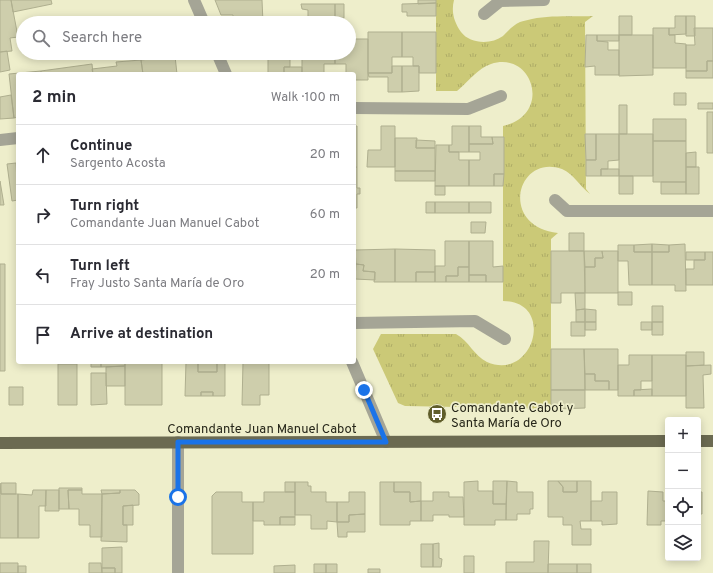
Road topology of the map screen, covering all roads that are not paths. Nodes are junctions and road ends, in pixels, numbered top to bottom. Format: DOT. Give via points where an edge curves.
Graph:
graph roads {
  1 [pos="194,0"];
  2 [pos="544,0"];
  3 [pos="484,14"];
  4 [pos="201,16"];
  5 [pos="220,60"];
  6 [pos="225,72"];
  7 [pos="501,96"];
  8 [pos="356,108"];
  9 [pos="16,138"];
  10 [pos="0,140"];
  11 [pos="555,200"];
  12 [pos="713,211"];
  13 [pos="356,322"];
  14 [pos="505,339"];
  15 [pos="353,364"];
  16 [pos="665,441"];
  17 [pos="701,441"];
  18 [pos="713,441"];
  19 [pos="178,442"];
  20 [pos="386,442"];
  21 [pos="0,443"];
  22 [pos="178,573"];
  1 -- 4 [label="street"];
  2 -- 3 [label="street" via="500,1"];
  5 -- 6 [label="street"];
  7 -- 8 [label="street" via="468,108"];
  9 -- 10 [label="street"];
  11 -- 12 [label="street" via="568,211"];
  13 -- 14 [label="street" via="475,321"];
  15 -- 20 [label="street"];
  16 -- 20 [label="main road, Comandante Juan Manuel Cabot"];
  17 -- 18 [label="main road"];
  19 -- 20 [label="main road, Comandante Juan Manuel Cabot"];
  19 -- 21 [label="main road, Comandante Juan Manuel Cabot"];
  19 -- 22 [label="street"];
}
